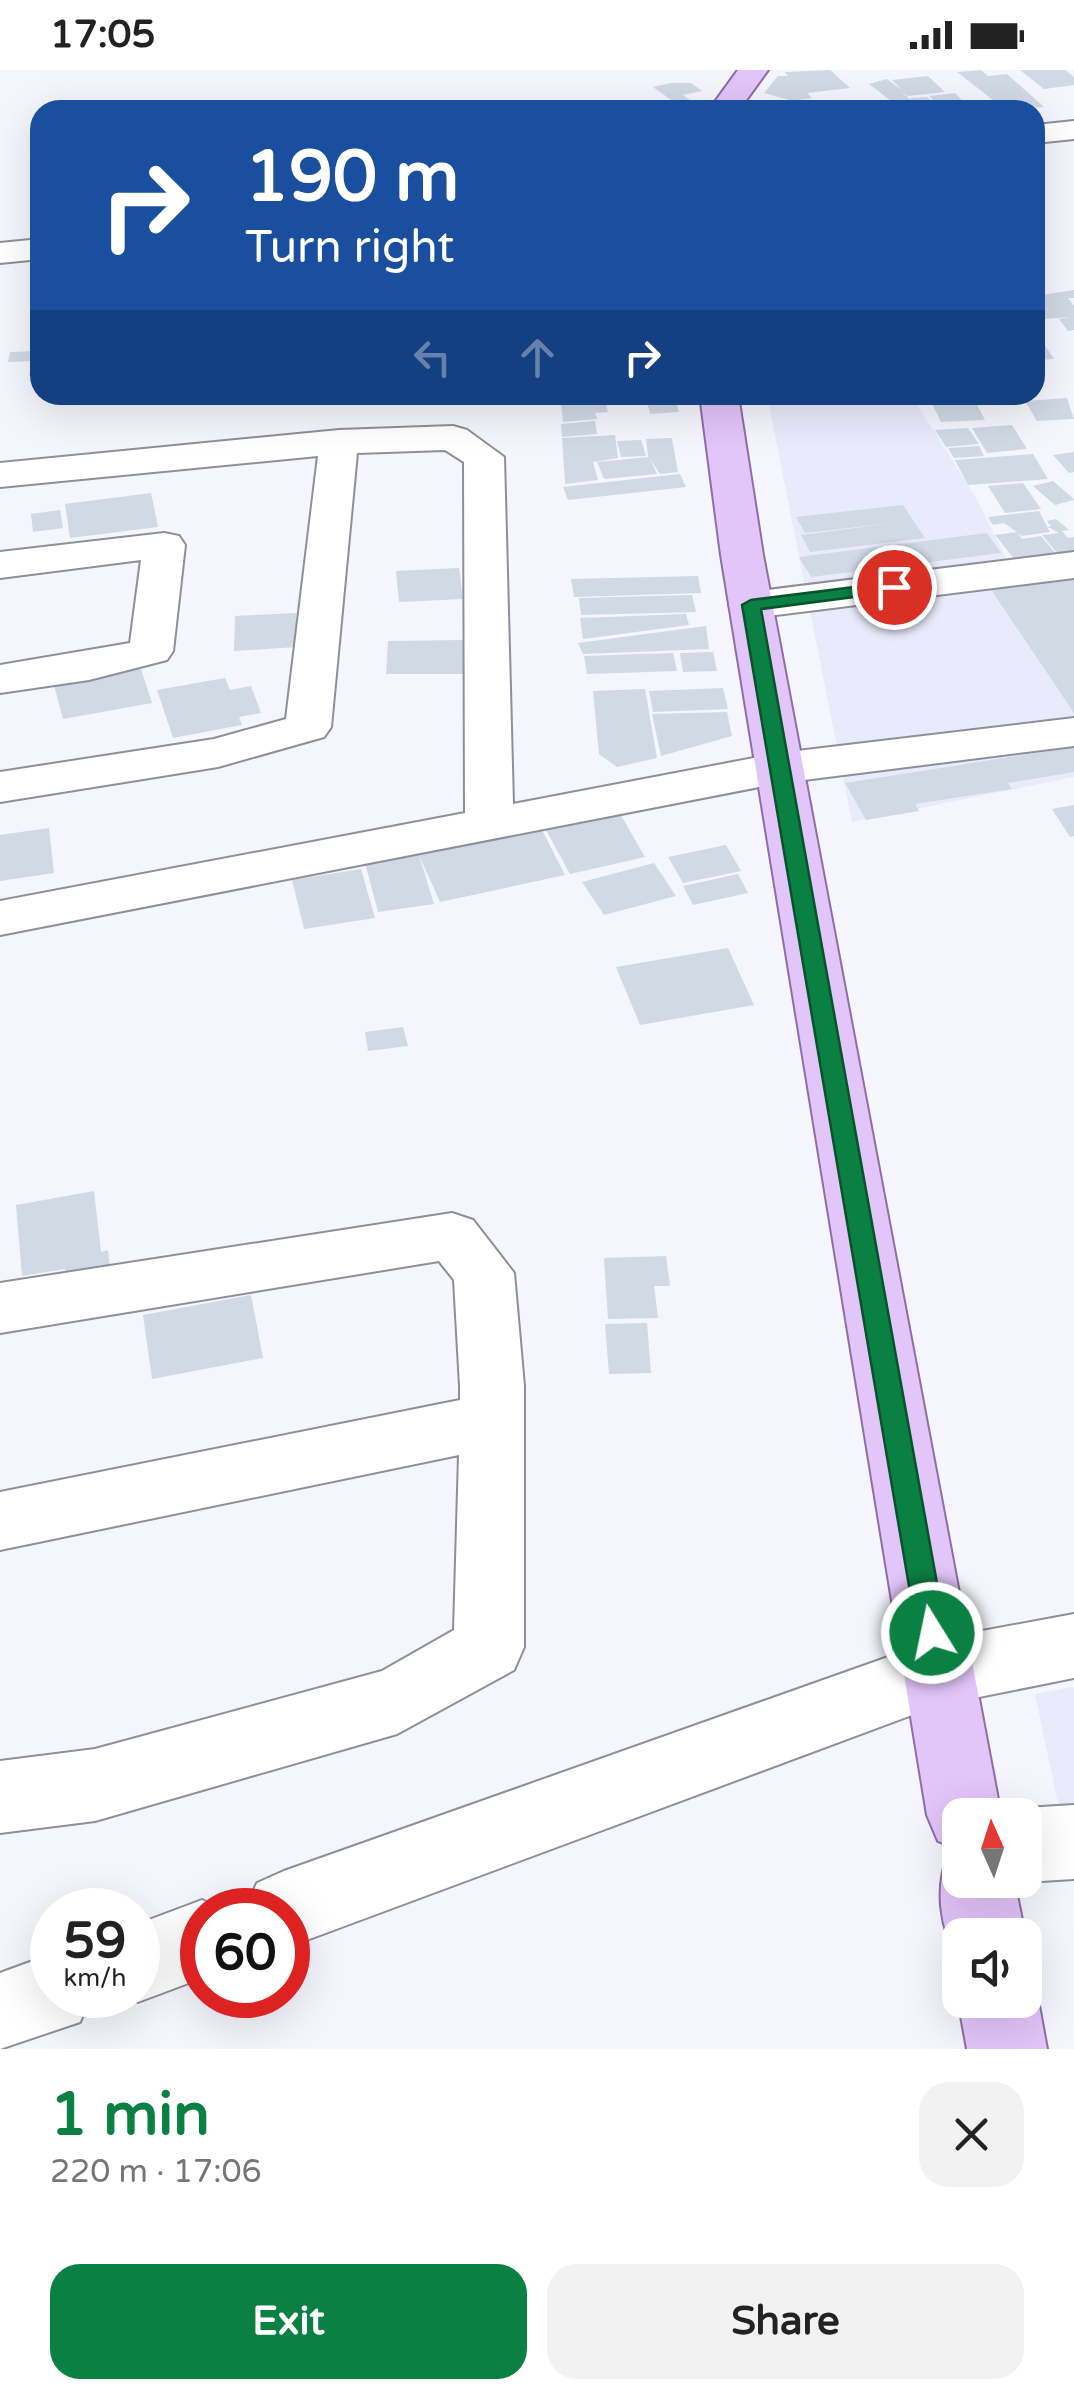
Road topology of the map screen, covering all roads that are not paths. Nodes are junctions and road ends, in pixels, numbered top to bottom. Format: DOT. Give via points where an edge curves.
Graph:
graph roads {
  1 [pos="753,70"];
  2 [pos="731,100"];
  3 [pos="1074,130"];
  4 [pos="1045,133"];
  5 [pos="30,250"];
  6 [pos="0,253"];
  7 [pos="721,405"];
  8 [pos="339,442"];
  9 [pos="0,475"];
  10 [pos="0,565"];
  11 [pos="1074,565"];
  12 [pos="751,605"];
  13 [pos="0,679"];
  14 [pos="1074,732"];
  15 [pos="780,768"];
  16 [pos="0,787"];
  17 [pos="489,821"];
  18 [pos="0,918"];
  19 [pos="0,1308"];
  20 [pos="492,1422"];
  21 [pos="0,1521"];
  22 [pos="1074,1646"];
  23 [pos="938,1672"];
  24 [pos="0,1797"];
  25 [pos="961,1798"];
  26 [pos="1074,1842"];
  27 [pos="1042,1843"];
  28 [pos="310,1901"];
  29 [pos="30,2002"];
  30 [pos="0,2013"];
  31 [pos="1001,2018"];
  32 [pos="1007,2049"];
  1 -- 2 [label="main road"];
  3 -- 4 [label="street"];
  5 -- 6 [label="street"];
  7 -- 12 [label="main road"];
  8 -- 9 [label="street"];
  8 -- 16 [label="street" via="308,727 218,752"];
  8 -- 17 [label="street" via="452,438 484,457"];
  10 -- 13 [label="street" via="164,545 151,651"];
  11 -- 12 [label="street"];
  12 -- 15 [label="main road"];
  14 -- 15 [label="street"];
  15 -- 17 [label="street"];
  15 -- 23 [label="main road"];
  17 -- 18 [label="street"];
  19 -- 20 [label="street" via="452,1236 484,1274"];
  20 -- 21 [label="street"];
  20 -- 24 [label="street" via="489,1648 397,1700 95,1784"];
  22 -- 23 [label="street"];
  23 -- 25 [label="main road"];
  23 -- 28 [label="street"];
  26 -- 27 [label="street"];
  29 -- 30 [label="street"];
  31 -- 32 [label="main road"];
}
